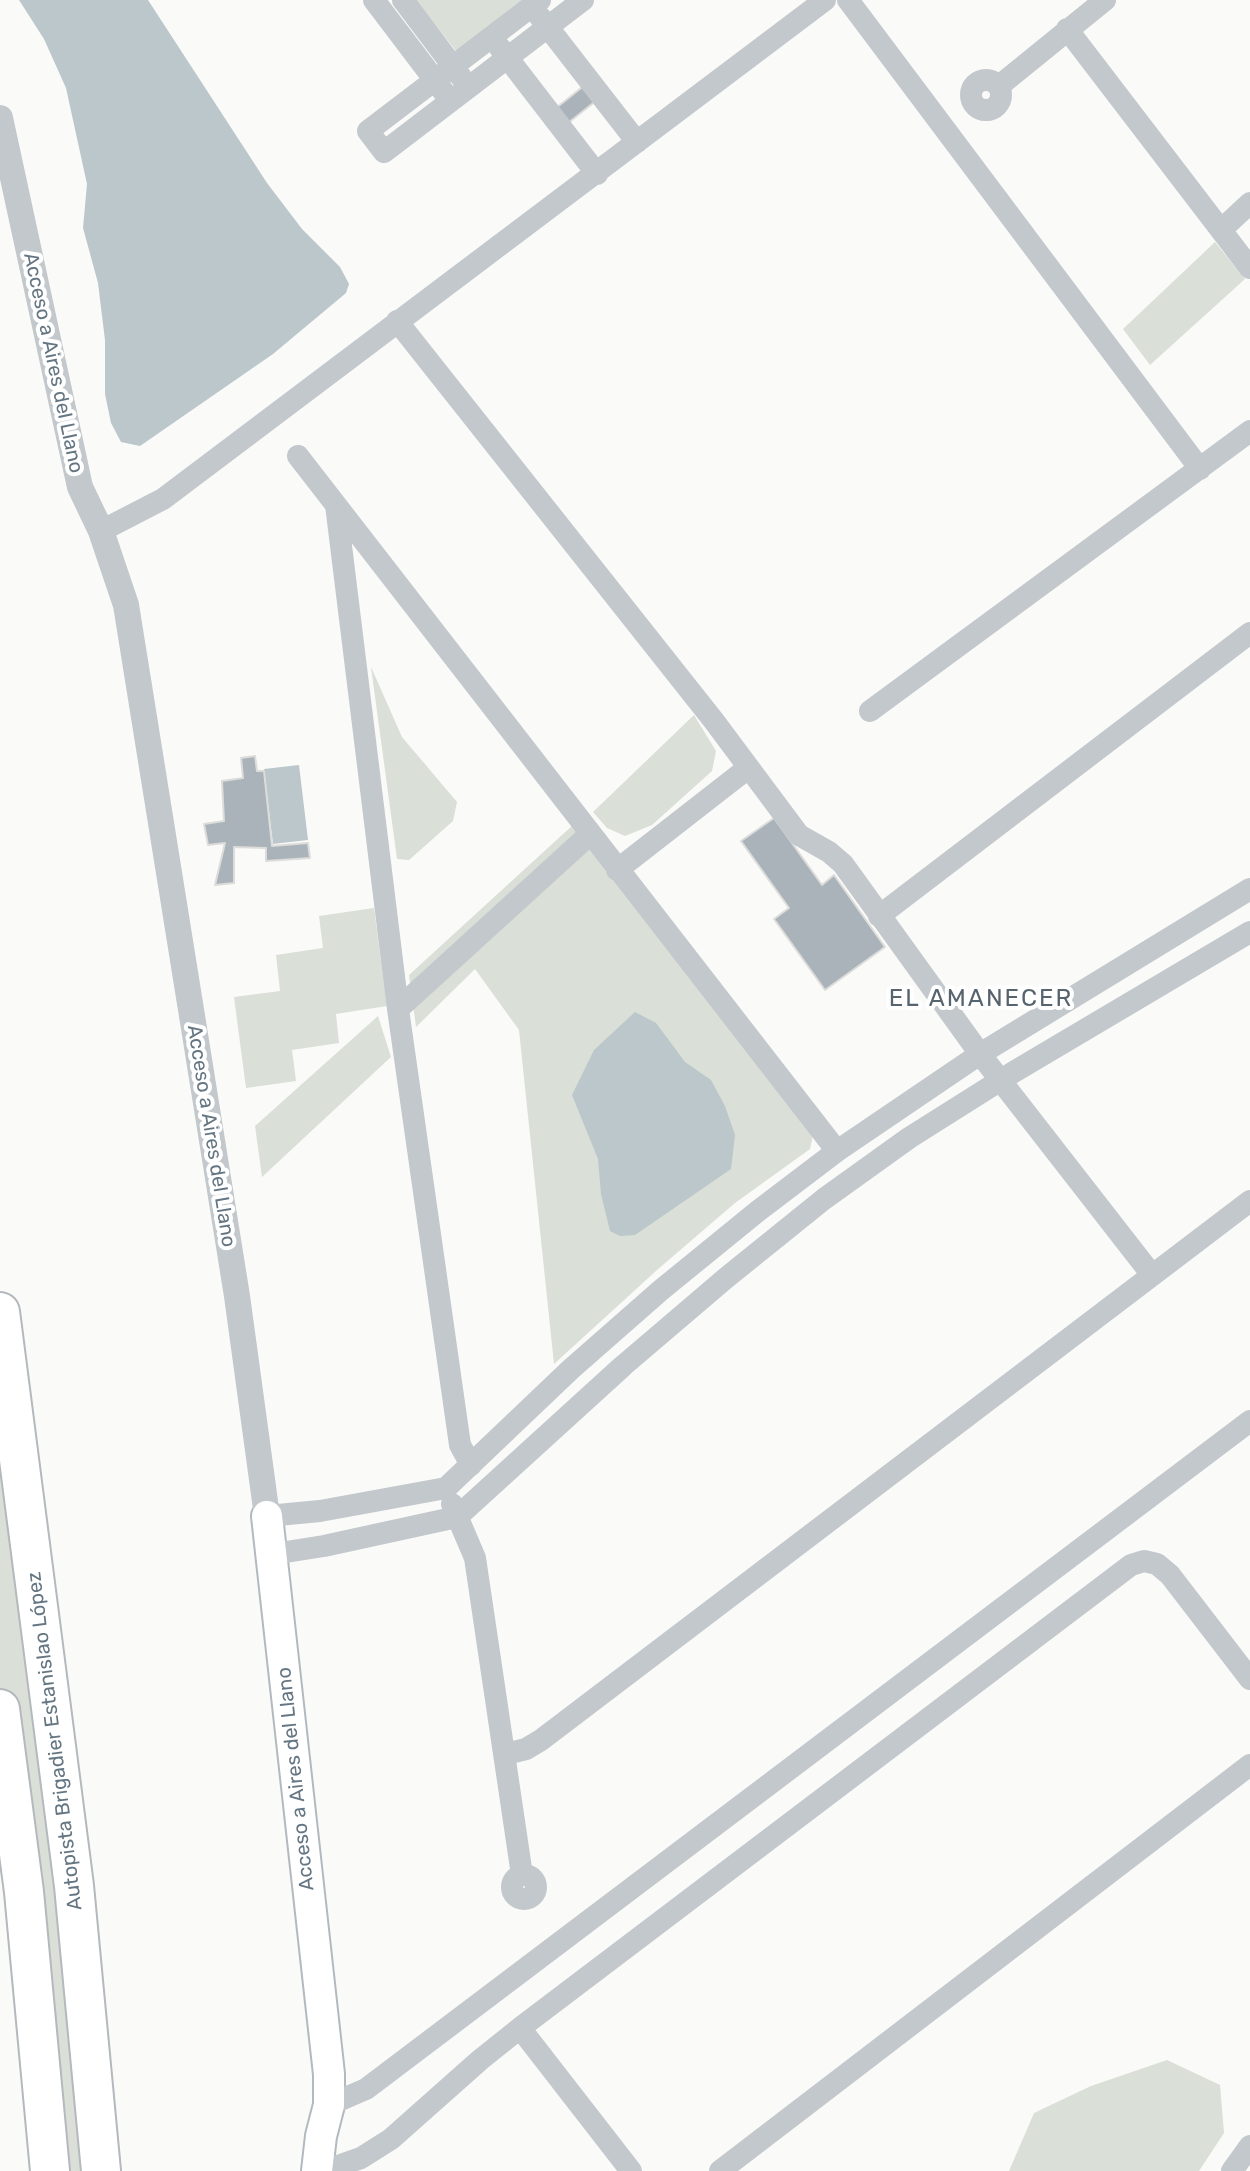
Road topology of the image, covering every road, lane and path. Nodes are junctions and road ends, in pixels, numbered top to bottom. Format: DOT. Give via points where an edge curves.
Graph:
graph roads {
  1 [pos="374,0"];
  2 [pos="403,0"];
  3 [pos="583,0"];
  4 [pos="825,0"];
  5 [pos="848,0"];
  6 [pos="1105,0"];
  7 [pos="536,3"];
  8 [pos="548,27"];
  9 [pos="1067,29"];
  10 [pos="491,37"];
  11 [pos="507,58"];
  12 [pos="453,66"];
  13 [pos="435,81"];
  14 [pos="999,86"];
  15 [pos="469,87"];
  16 [pos="451,101"];
  17 [pos="0,118"];
  18 [pos="637,142"];
  19 [pos="597,174"];
  20 [pos="1250,203"];
  21 [pos="1222,229"];
  22 [pos="1250,268"];
  23 [pos="397,321"];
  24 [pos="1250,431"];
  25 [pos="298,456"];
  26 [pos="1200,469"];
  27 [pos="336,505"];
  28 [pos="101,531"];
  29 [pos="1250,633"];
  30 [pos="870,711"];
  31 [pos="748,768"];
  32 [pos="589,835"];
  33 [pos="617,870"];
  34 [pos="1250,889"];
  35 [pos="879,916"];
  36 [pos="1250,932"];
  37 [pos="398,1009"];
  38 [pos="980,1054"];
  39 [pos="1003,1079"];
  40 [pos="837,1151"];
  41 [pos="1250,1201"];
  42 [pos="1152,1275"];
  43 [pos="0,1312"];
  44 [pos="1250,1421"];
  45 [pos="471,1465"];
  46 [pos="446,1488"];
  47 [pos="267,1516"];
  48 [pos="457,1517"];
  49 [pos="273,1554"];
  50 [pos="1250,1679"];
  51 [pos="0,1709"];
  52 [pos="506,1754"];
  53 [pos="1250,1765"];
  54 [pos="522,1875"];
  55 [pos="520,2028"];
  56 [pos="329,2105"];
  57 [pos="1250,2146"];
  58 [pos="50,2171"];
  59 [pos="101,2171"];
  60 [pos="317,2171"];
  61 [pos="324,2171"];
  62 [pos="631,2171"];
  63 [pos="720,2171"];
  64 [pos="1232,2171"];
  1 -- 13 [label="street"];
  2 -- 12 [label="street"];
  3 -- 8 [label="street"];
  4 -- 18 [label="street"];
  5 -- 26 [label="street"];
  6 -- 9 [label="street"];
  7 -- 8 [label="street"];
  7 -- 10 [label="street"];
  8 -- 11 [label="street"];
  8 -- 18 [label="street"];
  9 -- 14 [label="street"];
  9 -- 21 [label="street"];
  10 -- 11 [label="street"];
  10 -- 12 [label="street"];
  11 -- 15 [label="street"];
  11 -- 19 [label="street"];
  12 -- 13 [label="street"];
  12 -- 15 [label="street"];
  13 -- 16 [label="street"];
  13 -- 16 [label="street" via="368,131 384,152"];
  15 -- 16 [label="street"];
  17 -- 28 [label="street, Acceso a Aires del Llano" via="80,487"];
  18 -- 19 [label="street"];
  19 -- 23 [label="street"];
  20 -- 21 [label="street"];
  21 -- 22 [label="street"];
  23 -- 28 [label="street" via="163,499"];
  23 -- 31 [label="street"];
  24 -- 26 [label="street"];
  25 -- 27 [label="street"];
  26 -- 30 [label="street"];
  27 -- 32 [label="street"];
  27 -- 37 [label="street"];
  28 -- 47 [label="street, Acceso a Aires del Llano" via="126,605"];
  29 -- 35 [label="street"];
  31 -- 33 [label="street"];
  31 -- 35 [label="street" via="799,835 843,864"];
  32 -- 33 [label="street"];
  32 -- 37 [label="street"];
  33 -- 40 [label="street"];
  34 -- 38 [label="street"];
  35 -- 38 [label="street"];
  36 -- 39 [label="street"];
  37 -- 45 [label="street" via="460,1445"];
  38 -- 39 [label="street"];
  38 -- 40 [label="street"];
  39 -- 42 [label="street"];
  39 -- 48 [label="street" via="824,1199 624,1365"];
  40 -- 45 [label="street" via="661,1290"];
  41 -- 42 [label="street"];
  42 -- 52 [label="street" via="541,1740"];
  43 -- 59 [label="highway, Autopista Brigadier Estanislao López" via="74,1886"];
  44 -- 56 [label="street" via="366,2089"];
  45 -- 46 [label="street"];
  46 -- 47 [label="street"];
  46 -- 48 [label="street"];
  47 -- 49 [label="main road, Acceso a Aires del Llano"];
  48 -- 49 [label="street"];
  48 -- 52 [label="street" via="475,1558"];
  49 -- 56 [label="main road, Acceso a Aires del Llano"];
  50 -- 55 [label="street" via="1170,1575 1157,1564 1131,1565"];
  51 -- 58 [label="highway" via="24,1892"];
  52 -- 54 [label="street"];
  53 -- 63 [label="street"];
  55 -- 61 [label="street" via="383,2146"];
  55 -- 62 [label="street"];
  56 -- 60 [label="main road, Acceso a Aires del Llano"];
  57 -- 64 [label="street"];
}
